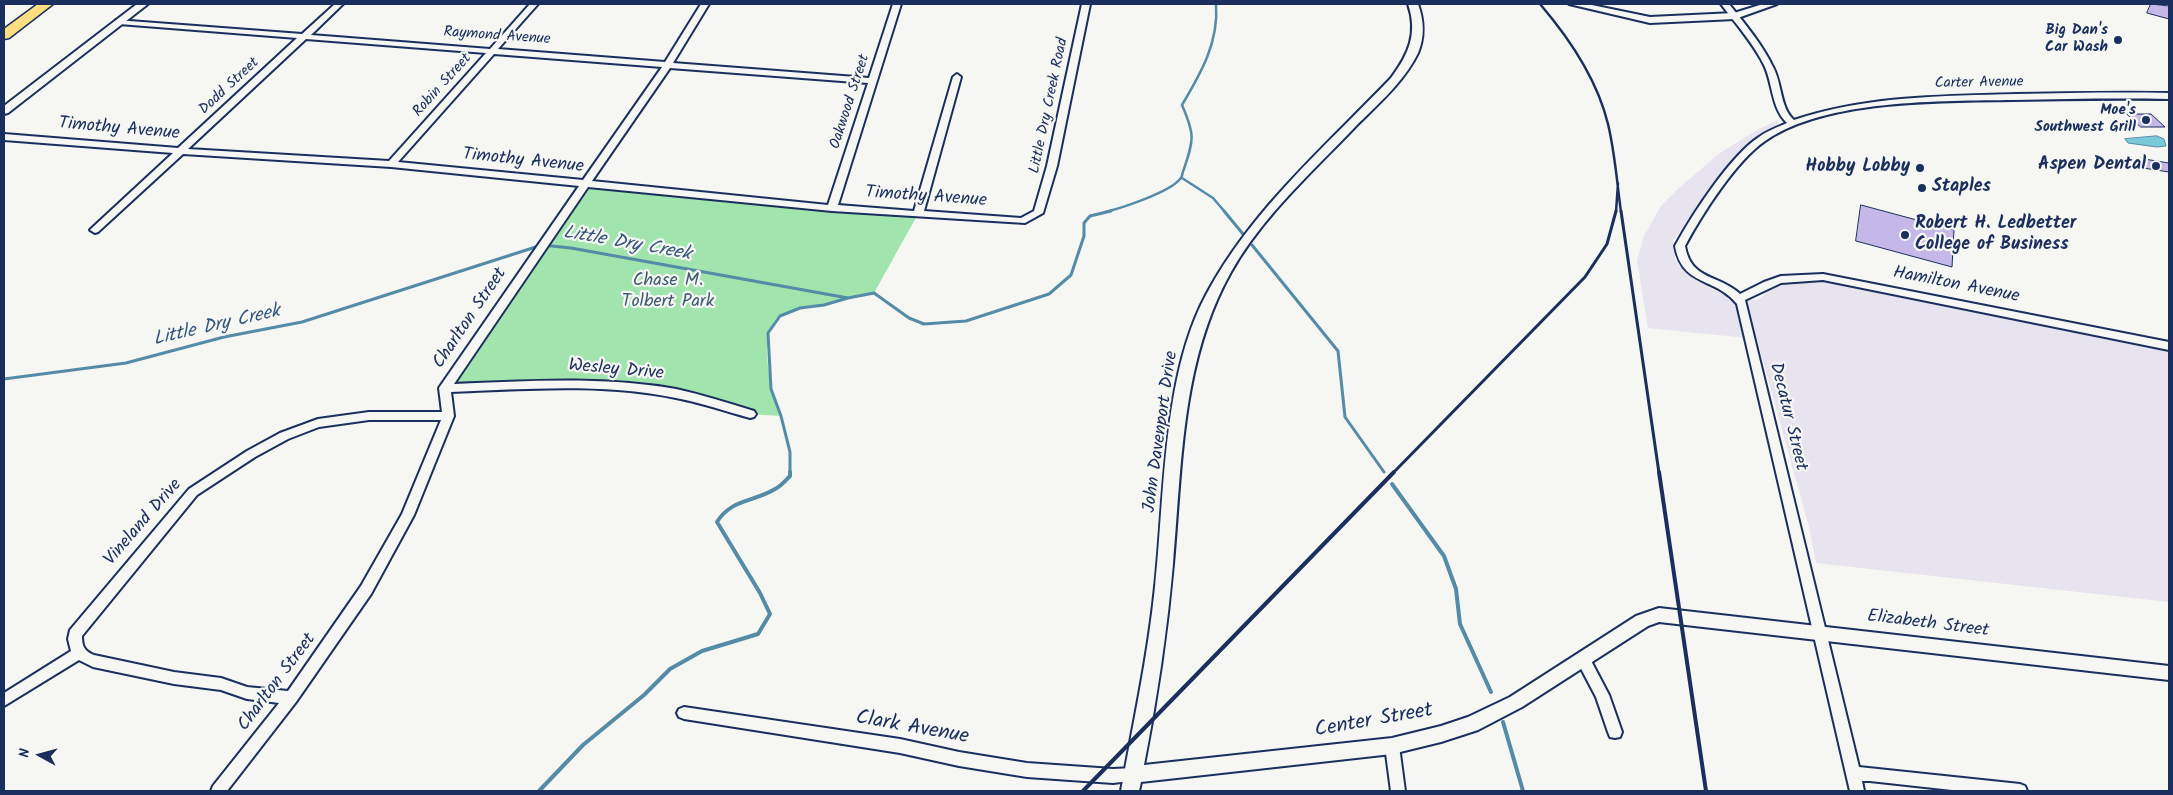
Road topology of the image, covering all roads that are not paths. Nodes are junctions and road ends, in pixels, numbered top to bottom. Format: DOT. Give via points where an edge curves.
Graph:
graph roads {
  1 [pos="30,4"];
  2 [pos="46,4"];
  3 [pos="143,4"];
  4 [pos="339,4"];
  5 [pos="534,4"];
  6 [pos="706,4"];
  7 [pos="897,4"];
  8 [pos="1086,4"];
  9 [pos="1413,4"];
  10 [pos="1574,4"];
  11 [pos="1725,4"];
  12 [pos="1772,4"];
  13 [pos="1593,6"];
  14 [pos="1735,16"];
  15 [pos="119,22"];
  16 [pos="4,23"];
  17 [pos="4,35"];
  18 [pos="304,37"];
  19 [pos="494,50"];
  20 [pos="668,64"];
  21 [pos="958,77"];
  22 [pos="872,82"];
  23 [pos="2169,96"];
  24 [pos="4,111"];
  25 [pos="1792,123"];
  26 [pos="4,137"];
  27 [pos="180,151"];
  28 [pos="391,164"];
  29 [pos="584,185"];
  30 [pos="832,208"];
  31 [pos="1038,213"];
  32 [pos="918,214"];
  33 [pos="95,230"];
  34 [pos="1739,298"];
  35 [pos="2169,346"];
  36 [pos="445,388"];
  37 [pos="750,414"];
  38 [pos="448,416"];
  39 [pos="1681,618"];
  40 [pos="1818,633"];
  41 [pos="79,653"];
  42 [pos="1584,659"];
  43 [pos="2169,673"];
  44 [pos="291,698"];
  45 [pos="4,700"];
  46 [pos="684,713"];
  47 [pos="1615,732"];
  48 [pos="1392,746"];
  49 [pos="1853,774"];
  50 [pos="1131,783"];
  51 [pos="218,791"];
  52 [pos="1398,791"];
  53 [pos="1857,791"];
  54 [pos="2020,791"];
  1 -- 16 [label="highway"];
  2 -- 17 [label="highway"];
  3 -- 15 [label="street"];
  4 -- 18 [label="street, Dodd Street"];
  5 -- 19 [label="street, Robin Street"];
  6 -- 20 [label="street, Charlton Street"];
  7 -- 22 [label="street, Oakwood Street"];
  8 -- 31 [label="street, Little Dry Creek Road" via="1052,166"];
  9 -- 50 [label="street, John Davenport Drive" via="1419,25 1417,44 1408,62 1390,86 1250,237 1212,296 1198,330 1183,389 1147,713"];
  10 -- 13 [label="street"];
  11 -- 14 [label="street"];
  12 -- 14 [label="street"];
  13 -- 14 [label="street" via="1650,20"];
  14 -- 25 [label="street" via="1773,74 1782,114"];
  15 -- 18 [label="street, Raymond Avenue"];
  15 -- 24 [label="street"];
  18 -- 19 [label="street, Raymond Avenue"];
  18 -- 27 [label="street, Dodd Street"];
  19 -- 20 [label="street, Raymond Avenue"];
  19 -- 28 [label="street, Robin Street"];
  20 -- 22 [label="street, Raymond Avenue"];
  20 -- 29 [label="street, Charlton Street"];
  21 -- 32 [label="street"];
  22 -- 30 [label="street, Oakwood Street"];
  23 -- 25 [label="street, Carter Avenue" via="1926,99 1829,112"];
  25 -- 34 [label="street" via="1753,145 1722,183 1680,246 1682,258 1692,270"];
  26 -- 27 [label="street, Timothy Avenue"];
  27 -- 28 [label="street, Timothy Avenue"];
  27 -- 33 [label="street, Dodd Street"];
  28 -- 29 [label="street, Timothy Avenue"];
  29 -- 30 [label="street, Timothy Avenue"];
  29 -- 36 [label="street, Charlton Street"];
  30 -- 32 [label="street, Timothy Avenue"];
  31 -- 32 [label="street, Timothy Avenue" via="1022,221"];
  34 -- 35 [label="street, Hamilton Avenue" via="1782,279 1823,277"];
  34 -- 40 [label="street, Decatur Street" via="1797,532"];
  36 -- 37 [label="street, Wesley Drive" via="597,383 692,396"];
  36 -- 38 [label="street, Charlton Street"];
  38 -- 41 [label="street, Vineland Drive" via="369,416 318,423 284,436 208,481 194,492 75,634 75,648"];
  38 -- 44 [label="street, Charlton Street" via="408,515 366,590"];
  39 -- 40 [label="street, Elizabeth Street"];
  39 -- 42 [label="street, Center Street" via="1652,616"];
  40 -- 43 [label="street, Elizabeth Street"];
  40 -- 49 [label="street, Decatur Street"];
  41 -- 44 [label="street" via="93,661 174,678 222,684 247,693"];
  41 -- 45 [label="street"];
  42 -- 47 [label="street"];
  42 -- 48 [label="street, Center Street" via="1494,714 1449,731"];
  44 -- 51 [label="street, Charlton Street"];
  46 -- 50 [label="street, Clark Avenue" via="900,746 959,760 1027,770 1113,776"];
  48 -- 50 [label="street, Center Street"];
  48 -- 52 [label="street"];
  49 -- 53 [label="street, Decatur Street"];
  49 -- 54 [label="street"];
}
